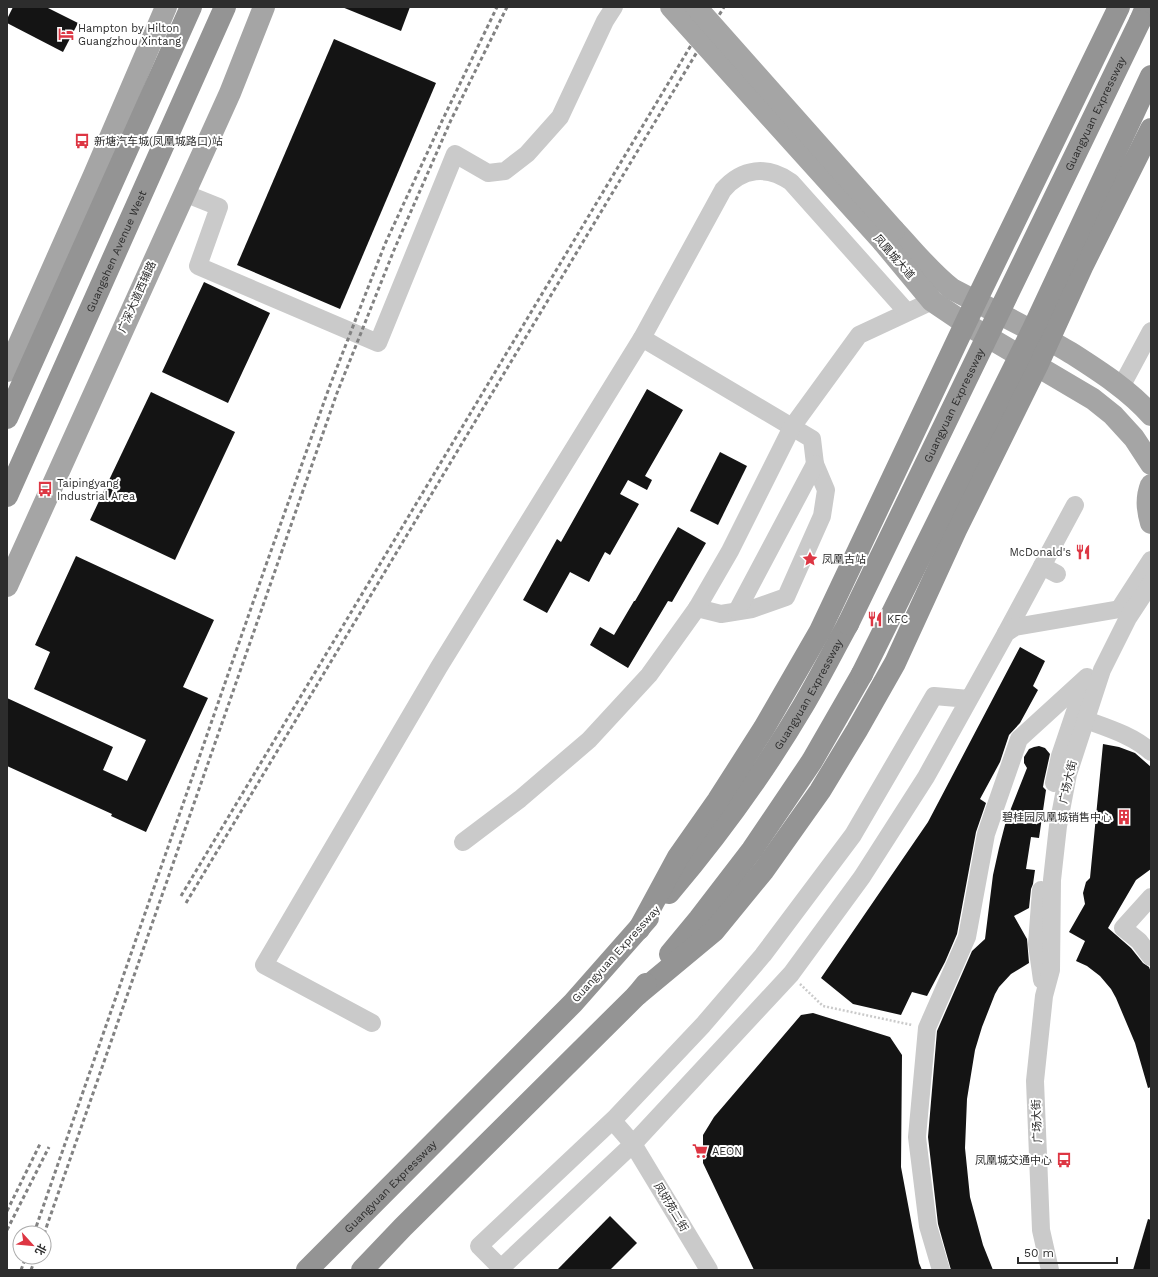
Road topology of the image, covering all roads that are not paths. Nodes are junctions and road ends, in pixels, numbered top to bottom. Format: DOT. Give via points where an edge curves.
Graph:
graph roads {
  1 [pos="166,7"];
  2 [pos="191,7"];
  3 [pos="225,7"];
  4 [pos="264,7"];
  5 [pos="614,7"];
  6 [pos="671,7"];
  7 [pos="696,7"];
  8 [pos="1120,7"];
  9 [pos="1143,14"];
  10 [pos="1151,76"];
  11 [pos="1151,129"];
  12 [pos="184,193"];
  13 [pos="888,236"];
  14 [pos="932,301"];
  15 [pos="976,301"];
  16 [pos="907,312"];
  17 [pos="966,324"];
  18 [pos="1151,331"];
  19 [pos="642,338"];
  20 [pos="1049,340"];
  21 [pos="1037,366"];
  22 [pos="7,371"];
  23 [pos="1121,387"];
  24 [pos="1151,415"];
  25 [pos="7,418"];
  26 [pos="792,427"];
  27 [pos="816,464"];
  28 [pos="1151,464"];
  29 [pos="1151,485"];
  30 [pos="7,496"];
  31 [pos="1075,505"];
  32 [pos="1151,523"];
  33 [pos="1151,560"];
  34 [pos="7,586"];
  35 [pos="1145,590"];
  36 [pos="696,608"];
  37 [pos="1120,609"];
  38 [pos="737,612"];
  39 [pos="1006,633"];
  40 [pos="1087,678"];
  41 [pos="969,699"];
  42 [pos="1086,720"];
  43 [pos="1151,752"];
  44 [pos="462,842"];
  45 [pos="1151,897"];
  46 [pos="639,929"];
  47 [pos="1151,957"];
  48 [pos="637,995"];
  49 [pos="1044,996"];
  50 [pos="372,1023"];
  51 [pos="613,1120"];
  52 [pos="633,1144"];
  53 [pos="307,1270"];
  54 [pos="362,1270"];
  55 [pos="709,1270"];
  56 [pos="941,1270"];
  57 [pos="1050,1270"];
  1 -- 22 [label="main road"];
  2 -- 25 [label="highway"];
  3 -- 30 [label="highway, Guangshen Avenue West"];
  4 -- 12 [label="main road, 广深大道西辅路" via="230,93"];
  5 -- 12 [label="street" via="560,117 527,154 505,171 488,173 455,154 378,343 198,266 219,206"];
  6 -- 13 [label="main road, 凤凰城大道, bridge"];
  7 -- 13 [label="main road, 凤凰城大道, bridge"];
  8 -- 15 [label="highway"];
  9 -- 46 [label="highway, Guangyuan Expressway, bridge" via="848,624 803,706 756,781 701,856"];
  10 -- 48 [label="highway, bridge" via="1033,329 862,674 812,761 752,850 700,919"];
  11 -- 20 [label="highway"];
  12 -- 34 [label="main road, 广深大道西辅路"];
  13 -- 14 [label="main road, 凤凰城大道"];
  13 -- 15 [label="main road, 凤凰城大道" via="952,289"];
  14 -- 16 [label="street"];
  14 -- 17 [label="main road, 凤凰城大道"];
  15 -- 17 [label="highway"];
  15 -- 20 [label="main road, 凤凰城大道"];
  16 -- 19 [label="street" via="791,182 775,173 757,171 742,175 723,190"];
  16 -- 26 [label="street" via="859,335"];
  17 -- 21 [label="main road, 凤凰城大道"];
  17 -- 46 [label="highway" via="820,631 764,728 678,857"];
  18 -- 23 [label="street"];
  19 -- 26 [label="street"];
  19 -- 50 [label="street" via="439,667 264,964"];
  20 -- 21 [label="highway"];
  20 -- 23 [label="main road, 凤凰城大道"];
  21 -- 28 [label="main road, 凤凰城大道" via="1093,399 1113,415 1134,438"];
  21 -- 48 [label="highway" via="956,530 895,663 820,791 764,870 714,931"];
  23 -- 24 [label="main road, 凤凰城大道"];
  26 -- 27 [label="street" via="812,439"];
  26 -- 36 [label="street" via="730,551"];
  27 -- 38 [label="street"];
  27 -- 38 [label="street" via="826,490 822,516 786,597"];
  29 -- 32 [label="main road" via="1147,508"];
  31 -- 39 [label="street" via="1050,570"];
  33 -- 35 [label="street"];
  35 -- 37 [label="street, 广场大街"];
  35 -- 42 [label="street, 广场大街" via="1102,670"];
  36 -- 38 [label="street" via="721,614"];
  36 -- 44 [label="street" via="649,675 589,740 520,799"];
  37 -- 39 [label="street" via="1015,627"];
  37 -- 40 [label="street, 广场大街"];
  39 -- 41 [label="street"];
  40 -- 49 [label="street, 广场大街" via="1060,756 1049,808 1037,944"];
  40 -- 56 [label="street" via="1019,739 986,834 967,937 927,1028 917,1137 928,1226"];
  41 -- 51 [label="street" via="934,696 853,836 768,949 703,1025"];
  41 -- 52 [label="street" via="926,777 862,877 791,974"];
  42 -- 43 [label="street" via="1116,731 1144,745"];
  42 -- 49 [label="street, 广场大街" via="1068,774 1058,826 1052,880 1051,970"];
  45 -- 47 [label="street" via="1123,928 1139,941"];
  46 -- 53 [label="highway, Guangyuan Expressway" via="573,1002"];
  48 -- 54 [label="highway"];
  49 -- 57 [label="street, 广场大街" via="1035,1081 1041,1230"];
  51 -- 52 [label="street, 凤妍苑二街"];
  51 -- 52 [label="street" via="479,1246 501,1268"];
  52 -- 55 [label="street, 凤妍苑二街"];
}
